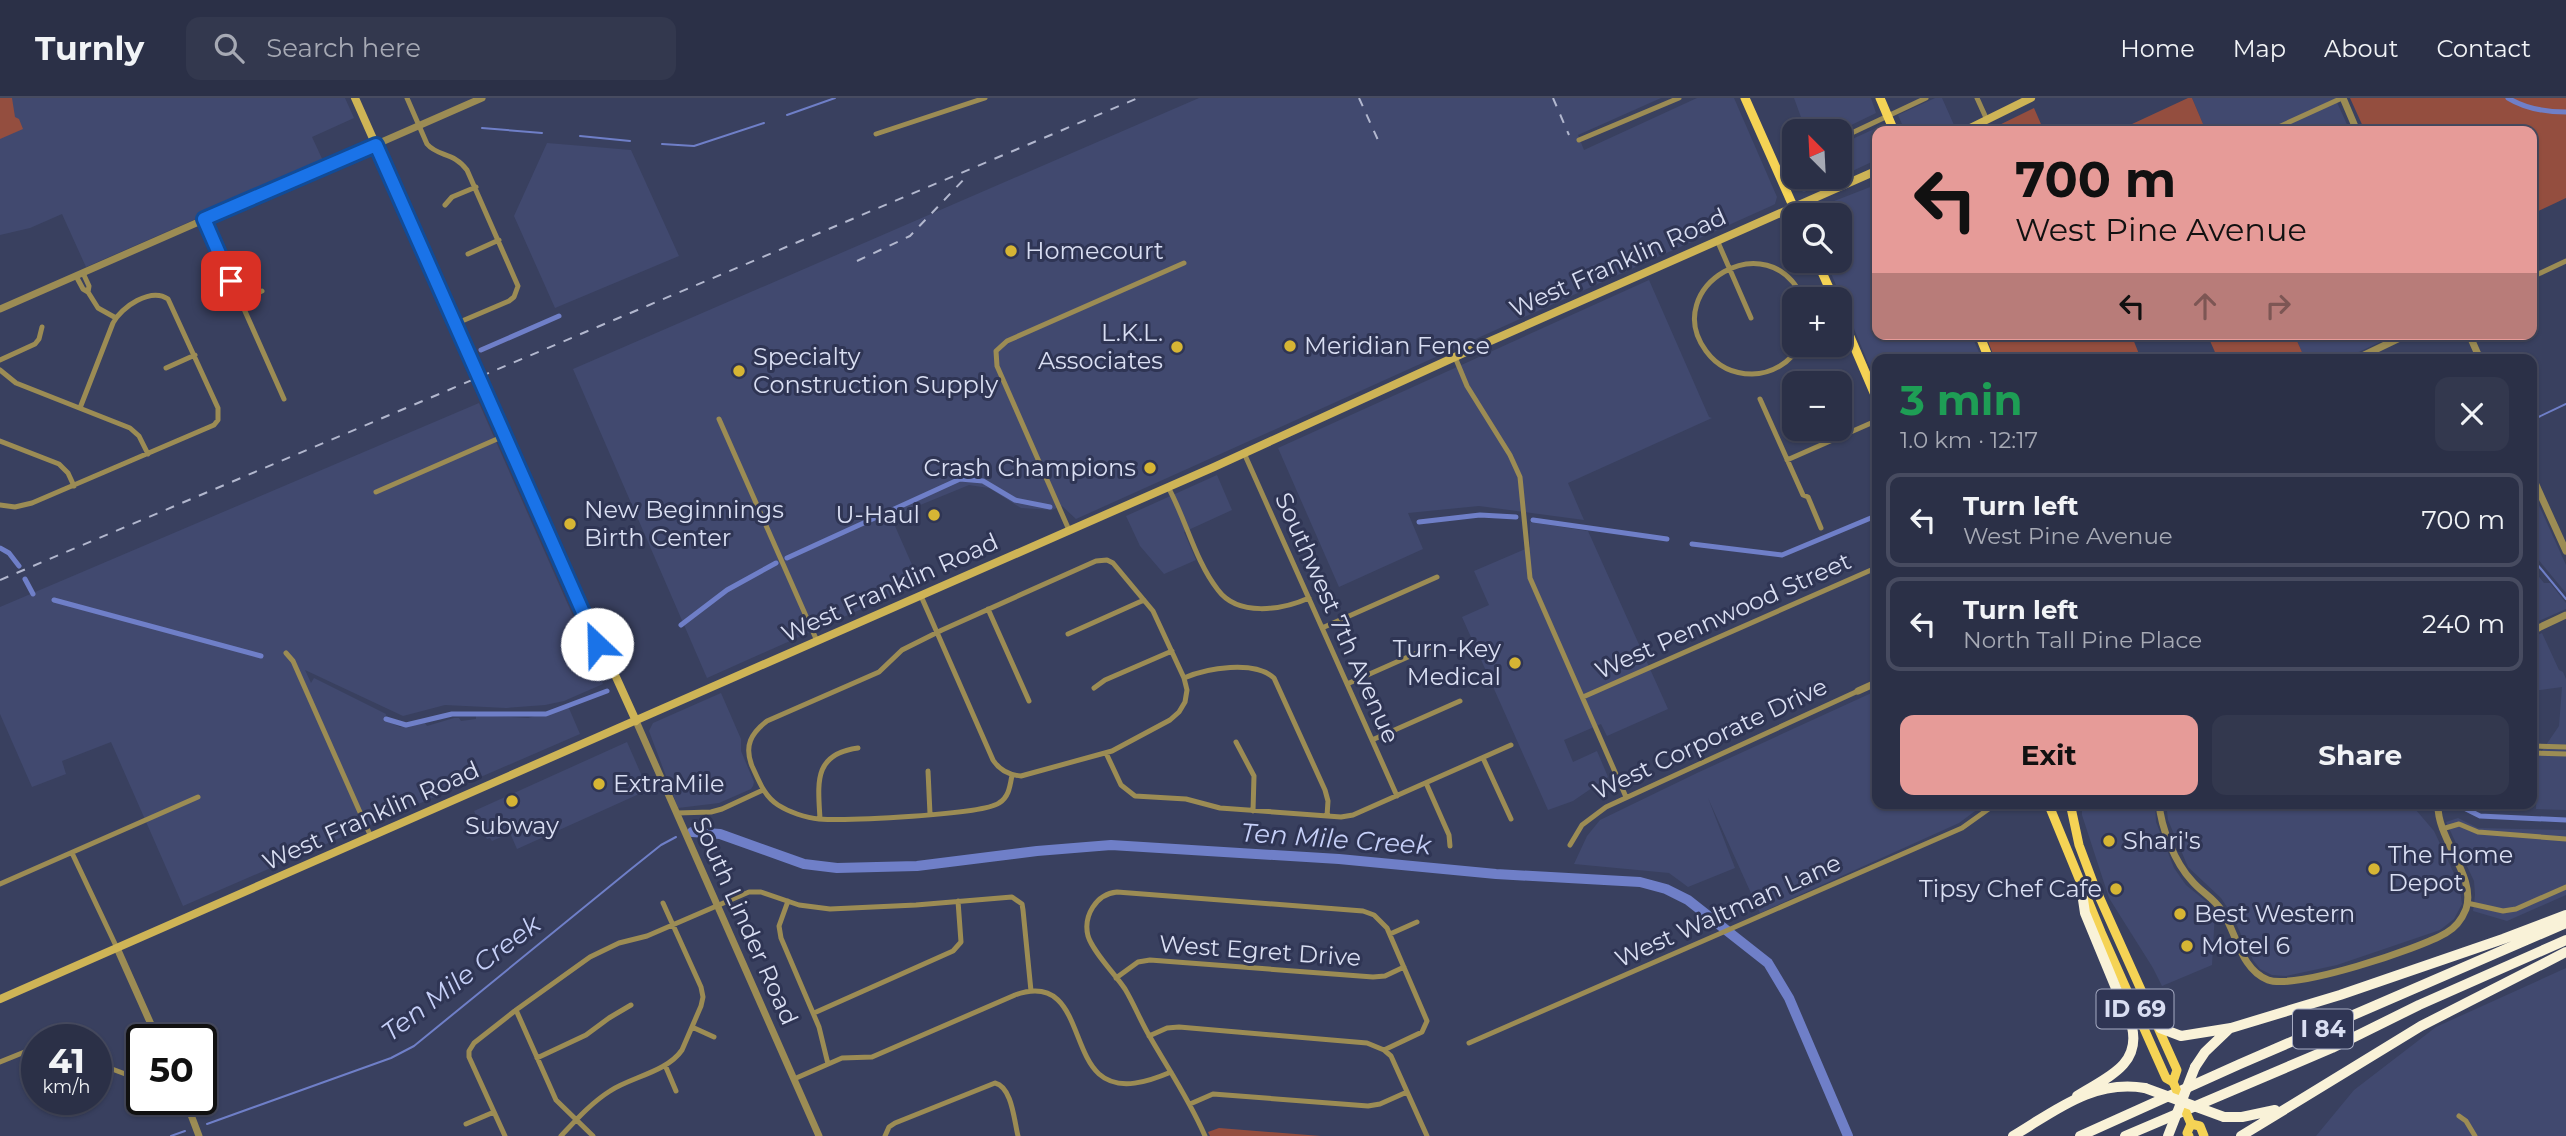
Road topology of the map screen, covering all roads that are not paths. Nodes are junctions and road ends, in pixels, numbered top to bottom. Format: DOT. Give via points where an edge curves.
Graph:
graph roads {
  1 [pos="355,98"];
  2 [pos="407,98"];
  3 [pos="481,98"];
  4 [pos="985,98"];
  5 [pos="1679,98"];
  6 [pos="1745,98"];
  7 [pos="1880,98"];
  8 [pos="1926,98"];
  9 [pos="1977,98"];
  10 [pos="2031,98"];
  11 [pos="2342,98"];
  12 [pos="1888,116"];
  13 [pos="1987,120"];
  14 [pos="419,126"];
  15 [pos="1892,126"];
  16 [pos="1974,126"];
  17 [pos="2281,126"];
  18 [pos="2355,126"];
  19 [pos="1852,133"];
  20 [pos="876,134"];
  21 [pos="1579,140"];
  22 [pos="376,145"];
  23 [pos="1872,173"];
  24 [pos="475,187"];
  25 [pos="1791,203"];
  26 [pos="1811,203"];
  27 [pos="445,205"];
  28 [pos="1782,216"];
  29 [pos="204,219"];
  30 [pos="499,240"];
  31 [pos="1717,240"];
  32 [pos="468,254"];
  33 [pos="2566,261"];
  34 [pos="1184,263"];
  35 [pos="1729,267"];
  36 [pos="80,274"];
  37 [pos="2537,275"];
  38 [pos="1796,287"];
  39 [pos="262,291"];
  40 [pos="240,301"];
  41 [pos="0,310"];
  42 [pos="116,318"];
  43 [pos="1751,318"];
  44 [pos="455,324"];
  45 [pos="42,327"];
  46 [pos="2396,340"];
  47 [pos="1852,341"];
  48 [pos="2366,354"];
  49 [pos="195,355"];
  50 [pos="1455,357"];
  51 [pos="1791,357"];
  52 [pos="0,360"];
  53 [pos="166,368"];
  54 [pos="0,370"];
  55 [pos="1872,388"];
  56 [pos="284,399"];
  57 [pos="1760,399"];
  58 [pos="80,408"];
  59 [pos="719,419"];
  60 [pos="1872,423"];
  61 [pos="504,436"];
  62 [pos="0,441"];
  63 [pos="1244,453"];
  64 [pos="148,454"];
  65 [pos="1787,460"];
  66 [pos="74,486"];
  67 [pos="1168,487"];
  68 [pos="2537,487"];
  69 [pos="376,492"];
  70 [pos="1,505"];
  71 [pos="1821,528"];
  72 [pos="1069,530"];
  73 [pos="2566,551"];
  74 [pos="1872,570"];
  75 [pos="1437,577"];
  76 [pos="921,596"];
  77 [pos="1309,598"];
  78 [pos="1144,600"];
  79 [pos="988,609"];
  80 [pos="2566,615"];
  81 [pos="1322,628"];
  82 [pos="2537,629"];
  83 [pos="937,632"];
  84 [pos="1068,634"];
  85 [pos="817,641"];
  86 [pos="1435,645"];
  87 [pos="1172,651"];
  88 [pos="286,653"];
  89 [pos="1184,678"];
  90 [pos="1347,684"];
  91 [pos="1872,685"];
  92 [pos="1094,688"];
  93 [pos="1858,691"];
  94 [pos="1583,697"];
  95 [pos="1029,701"];
  96 [pos="1460,701"];
  97 [pos="636,721"];
  98 [pos="1372,740"];
  99 [pos="1237,742"];
  100 [pos="1511,745"];
  101 [pos="2537,746"];
  102 [pos="2566,747"];
  103 [pos="858,748"];
  104 [pos="1106,753"];
  105 [pos="2537,753"];
  106 [pos="2566,754"];
  107 [pos="1483,758"];
  108 [pos="928,771"];
  109 [pos="1012,775"];
  110 [pos="1426,783"];
  111 [pos="763,790"];
  112 [pos="1397,796"];
  113 [pos="198,797"];
  114 [pos="1626,797"];
  115 [pos="1989,809"];
  116 [pos="2051,809"];
  117 [pos="2057,809"];
  118 [pos="2071,809"];
  119 [pos="2160,809"];
  120 [pos="2439,809"];
  121 [pos="1253,811"];
  122 [pos="677,813"];
  123 [pos="930,814"];
  124 [pos="1327,816"];
  125 [pos="820,819"];
  126 [pos="1511,819"];
  127 [pos="2441,829"];
  128 [pos="371,837"];
  129 [pos="2566,839"];
  130 [pos="1570,845"];
  131 [pos="1450,846"];
  132 [pos="72,853"];
  133 [pos="0,884"];
  134 [pos="2094,885"];
  135 [pos="2081,886"];
  136 [pos="2566,887"];
  137 [pos="788,901"];
  138 [pos="958,901"];
  139 [pos="663,902"];
  140 [pos="2467,903"];
  141 [pos="717,905"];
  142 [pos="2566,915"];
  143 [pos="1417,922"];
  144 [pos="2566,923"];
  145 [pos="673,925"];
  146 [pos="1390,934"];
  147 [pos="2566,940"];
  148 [pos="117,948"];
  149 [pos="2566,952"];
  150 [pos="1404,967"];
  151 [pos="1116,978"];
  152 [pos="1031,991"];
  153 [pos="0,999"];
  154 [pos="632,1005"];
  155 [pos="516,1010"];
  156 [pos="814,1013"];
  157 [pos="151,1024"];
  158 [pos="692,1027"];
  159 [pos="2160,1028"];
  160 [pos="2231,1028"];
  161 [pos="1149,1035"];
  162 [pos="714,1037"];
  163 [pos="1469,1043"];
  164 [pos="1384,1050"];
  165 [pos="21,1053"];
  166 [pos="537,1058"];
  167 [pos="0,1062"];
  168 [pos="828,1064"];
  169 [pos="665,1065"];
  170 [pos="1171,1072"];
  171 [pos="794,1079"];
  172 [pos="2173,1082"];
  173 [pos="676,1091"];
  174 [pos="1408,1093"];
  175 [pos="2077,1096"];
  176 [pos="2297,1102"];
  177 [pos="2182,1103"];
  178 [pos="1190,1104"];
  179 [pos="494,1112"];
  180 [pos="191,1115"];
  181 [pos="2459,1116"];
  182 [pos="576,1120"];
  183 [pos="467,1124"];
  184 [pos="2191,1124"];
  185 [pos="885,1135"];
  186 [pos="1203,1135"];
  187 [pos="199,1136"];
  188 [pos="505,1136"];
  189 [pos="561,1136"];
  190 [pos="593,1136"];
  191 [pos="819,1136"];
  192 [pos="1018,1136"];
  193 [pos="1427,1136"];
  194 [pos="2013,1136"];
  195 [pos="2080,1136"];
  196 [pos="2125,1136"];
  197 [pos="2168,1136"];
  198 [pos="2189,1136"];
  199 [pos="2204,1136"];
  200 [pos="2241,1136"];
  201 [pos="2475,1136"];
  1 -- 22 [label="main road"];
  2 -- 14 [label="street"];
  3 -- 14 [label="street"];
  4 -- 20 [label="street"];
  5 -- 21 [label="street"];
  6 -- 25 [label="main road"];
  7 -- 12 [label="main road"];
  8 -- 12 [label="street"];
  9 -- 13 [label="street"];
  10 -- 13 [label="main road"];
  11 -- 17 [label="street"];
  11 -- 18 [label="street"];
  12 -- 15 [label="main road"];
  12 -- 19 [label="street"];
  13 -- 16 [label="main road"];
  14 -- 22 [label="street"];
  14 -- 24 [label="street" via="430,152 460,160"];
  22 -- 29 [label="street"];
  22 -- 44 [label="main road"];
  23 -- 26 [label="main road, West Franklin Road"];
  24 -- 27 [label="street"];
  24 -- 30 [label="street"];
  28 -- 31 [label="main road, West Franklin Road"];
  29 -- 36 [label="street"];
  29 -- 40 [label="street"];
  30 -- 32 [label="street"];
  30 -- 44 [label="street" via="517,280 517,292"];
  31 -- 35 [label="street"];
  31 -- 50 [label="main road, West Franklin Road"];
  33 -- 37 [label="street"];
  34 -- 72 [label="street" via="1007,341 996,351 997,366"];
  35 -- 38 [label="street" via="1747,263 1772,267"];
  35 -- 43 [label="street"];
  35 -- 51 [label="street" via="1705,287 1696,311 1698,336 1711,357 1732,371 1756,374"];
  36 -- 41 [label="street"];
  36 -- 42 [label="street" via="82,289"];
  39 -- 40 [label="street"];
  40 -- 56 [label="street"];
  42 -- 49 [label="street" via="130,306 162,295 171,303"];
  42 -- 58 [label="street"];
  44 -- 61 [label="main road"];
  45 -- 52 [label="street" via="35,344"];
  46 -- 48 [label="street"];
  47 -- 55 [label="main road"];
  49 -- 53 [label="street"];
  49 -- 64 [label="street" via="218,408 218,420"];
  50 -- 63 [label="main road, West Franklin Road"];
  50 -- 94 [label="street" via="1518,470 1530,578"];
  54 -- 58 [label="street" via="16,383"];
  57 -- 65 [label="street"];
  58 -- 64 [label="street" via="130,428"];
  59 -- 85 [label="street"];
  60 -- 65 [label="street"];
  61 -- 69 [label="street"];
  61 -- 97 [label="main road"];
  62 -- 66 [label="street" via="59,464"];
  63 -- 67 [label="main road, West Franklin Road"];
  63 -- 77 [label="street, Southwest 7th Avenue"];
  64 -- 66 [label="street"];
  65 -- 71 [label="street"];
  66 -- 70 [label="street" via="26,505"];
  67 -- 72 [label="main road, West Franklin Road"];
  67 -- 77 [label="street" via="1218,591 1245,607 1292,605"];
  68 -- 73 [label="street"];
  72 -- 76 [label="main road, West Franklin Road"];
  74 -- 94 [label="street, West Pennwood Street"];
  75 -- 81 [label="street"];
  76 -- 83 [label="street"];
  76 -- 85 [label="main road, West Franklin Road"];
  77 -- 81 [label="street, Southwest 7th Avenue"];
  78 -- 79 [label="street" via="1107,560"];
  78 -- 84 [label="street"];
  78 -- 87 [label="street"];
  79 -- 83 [label="street"];
  79 -- 95 [label="street"];
  80 -- 82 [label="street"];
  81 -- 90 [label="street, Southwest 7th Avenue"];
  83 -- 109 [label="street" via="993,760"];
  83 -- 111 [label="street" via="902,650 879,672 757,728 749,740 748,754"];
  85 -- 97 [label="main road, West Franklin Road"];
  86 -- 90 [label="street"];
  87 -- 89 [label="street"];
  87 -- 92 [label="street"];
  88 -- 128 [label="street"];
  89 -- 104 [label="street" via="1185,702 1175,717"];
  89 -- 124 [label="street" via="1207,669 1239,668 1259,669 1275,678 1325,790"];
  90 -- 98 [label="street, Southwest 7th Avenue"];
  91 -- 93 [label="street, West Corporate Drive"];
  93 -- 114 [label="street, West Corporate Drive"];
  94 -- 114 [label="street"];
  96 -- 98 [label="street"];
  97 -- 122 [label="street, South Linder Road"];
  97 -- 128 [label="main road, West Franklin Road"];
  98 -- 112 [label="street, Southwest 7th Avenue"];
  99 -- 121 [label="street" via="1254,776"];
  100 -- 107 [label="street"];
  101 -- 102 [label="street"];
  103 -- 125 [label="street" via="830,758 822,767 818,779"];
  104 -- 109 [label="street"];
  104 -- 121 [label="street" via="1121,785 1135,796"];
  105 -- 106 [label="street"];
  107 -- 110 [label="street"];
  107 -- 126 [label="street"];
  108 -- 123 [label="street"];
  109 -- 123 [label="street" via="1010,790 998,805"];
  110 -- 112 [label="street"];
  110 -- 131 [label="street"];
  111 -- 122 [label="street" via="722,809"];
  111 -- 125 [label="street" via="780,806"];
  112 -- 124 [label="street" via="1353,815"];
  113 -- 132 [label="street"];
  114 -- 130 [label="street, West Corporate Drive" via="1590,817"];
  115 -- 163 [label="street, West Waltman Lane" via="1962,828"];
  116 -- 135 [label="main road"];
  117 -- 134 [label="main road" via="2082,873"];
  118 -- 134 [label="main road"];
  119 -- 140 [label="street" via="2185,873 2221,909 2248,963 2263,977 2283,983 2319,976 2440,936 2456,925"];
  120 -- 127 [label="street"];
  121 -- 124 [label="street"];
  122 -- 141 [label="street, South Linder Road"];
  123 -- 125 [label="street"];
  127 -- 129 [label="street" via="2459,824 2478,832"];
  127 -- 140 [label="street" via="2465,881"];
  128 -- 148 [label="main road, West Franklin Road"];
  132 -- 133 [label="street"];
  132 -- 148 [label="street"];
  134 -- 159 [label="main road, ID 69"];
  135 -- 172 [label="main road, ID 69" via="2166,1078"];
  135 -- 175 [label="highway" via="2085,913 2132,1027 2134,1045 2121,1068"];
  136 -- 140 [label="street" via="2516,909 2503,911"];
  137 -- 138 [label="street" via="830,909"];
  137 -- 141 [label="street" via="755,891"];
  137 -- 156 [label="street" via="779,926 780,938"];
  138 -- 152 [label="street" via="1006,896 1018,900 1023,910"];
  138 -- 156 [label="street" via="961,942 953,951"];
  139 -- 145 [label="street"];
  141 -- 145 [label="street"];
  141 -- 171 [label="street, South Linder Road"];
  142 -- 160 [label="highway" via="2379,982"];
  143 -- 146 [label="street"];
  144 -- 195 [label="highway, I 84"];
  145 -- 155 [label="street" via="598,953"];
  145 -- 158 [label="street" via="703,997"];
  146 -- 150 [label="street"];
  146 -- 151 [label="street" via="1379,918 1363,911 1117,892 1105,895 1092,907 1087,933"];
  147 -- 196 [label="highway, I 84" via="2332,1048"];
  148 -- 153 [label="main road, West Franklin Road"];
  148 -- 157 [label="street"];
  149 -- 176 [label="highway" via="2421,1026"];
  150 -- 151 [label="street, West Egret Drive" via="1373,977 1150,960 1138,962"];
  150 -- 164 [label="street" via="1426,1015 1426,1027"];
  151 -- 161 [label="street"];
  152 -- 168 [label="street" via="872,1057 842,1058"];
  152 -- 170 [label="street" via="1051,996 1065,1007 1091,1064 1103,1077 1142,1083"];
  154 -- 166 [label="street" via="586,1035"];
  155 -- 166 [label="street"];
  155 -- 179 [label="street" via="469,1051"];
  156 -- 168 [label="street"];
  158 -- 162 [label="street"];
  158 -- 169 [label="street" via="677,1058"];
  159 -- 160 [label="highway" via="2181,1036"];
  159 -- 172 [label="main road, ID 69" via="2177,1070"];
  160 -- 177 [label="highway, bridge" via="2195,1067"];
  161 -- 164 [label="street" via="1179,1027 1355,1040"];
  161 -- 170 [label="street"];
  164 -- 174 [label="street"];
  165 -- 167 [label="street"];
  166 -- 182 [label="street" via="556,1100"];
  168 -- 171 [label="street"];
  169 -- 173 [label="street"];
  169 -- 182 [label="street" via="613,1089"];
  170 -- 178 [label="street"];
  171 -- 191 [label="street, South Linder Road"];
  172 -- 177 [label="main road, ID 69, bridge"];
  174 -- 178 [label="street" via="1374,1106 1213,1094"];
  174 -- 193 [label="street"];
  175 -- 177 [label="highway, bridge" via="2129,1085"];
  175 -- 194 [label="highway"];
  176 -- 177 [label="highway, bridge" via="2264,1114 2224,1117"];
  176 -- 200 [label="highway"];
  177 -- 184 [label="main road, ID 69, bridge"];
  177 -- 197 [label="highway, bridge"];
  178 -- 186 [label="street"];
  179 -- 183 [label="street"];
  179 -- 188 [label="street"];
  180 -- 187 [label="street"];
  181 -- 201 [label="street"];
  182 -- 189 [label="street"];
  182 -- 190 [label="street"];
  184 -- 198 [label="main road"];
  184 -- 199 [label="main road, ID 69" via="2200,1126"];
  185 -- 192 [label="street" via="895,1123 990,1083 1006,1090"];
}
